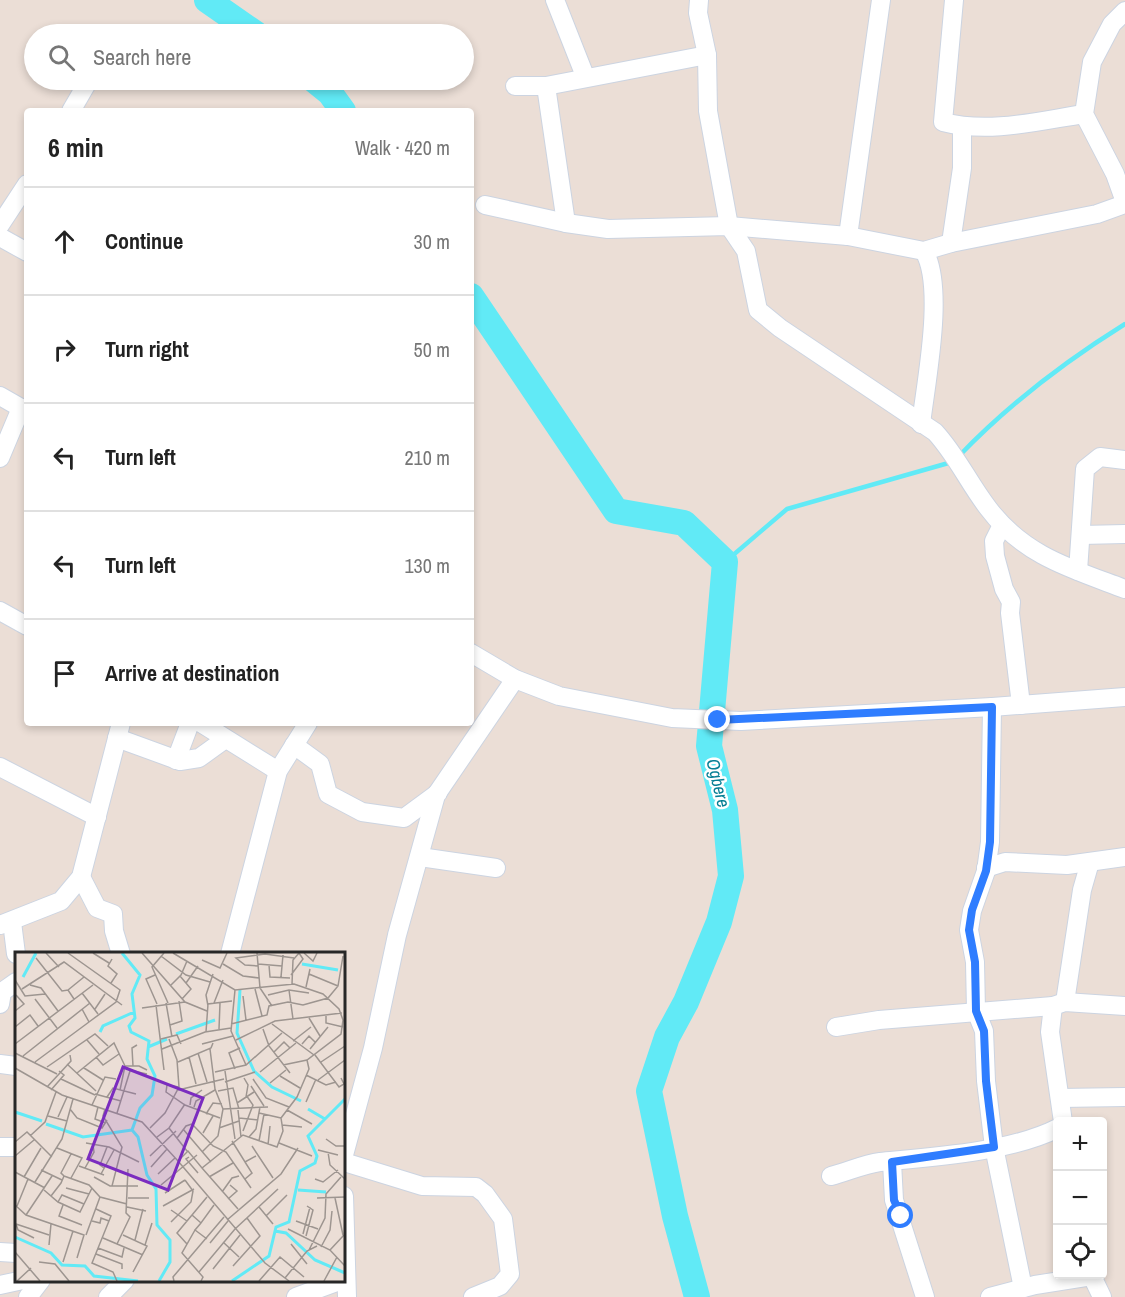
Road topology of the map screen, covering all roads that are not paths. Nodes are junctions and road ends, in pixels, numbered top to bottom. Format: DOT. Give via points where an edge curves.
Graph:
graph roads {
  1 [pos="555,0"];
  2 [pos="699,0"];
  3 [pos="881,0"];
  4 [pos="954,0"];
  5 [pos="1125,11"];
  6 [pos="707,55"];
  7 [pos="585,76"];
  8 [pos="515,86"];
  9 [pos="546,86"];
  10 [pos="83,90"];
  11 [pos="72,108"];
  12 [pos="1084,114"];
  13 [pos="962,127"];
  14 [pos="24,189"];
  15 [pos="1125,203"];
  16 [pos="485,205"];
  17 [pos="566,223"];
  18 [pos="0,225"];
  19 [pos="729,226"];
  20 [pos="848,236"];
  21 [pos="0,237"];
  22 [pos="951,243"];
  23 [pos="24,250"];
  24 [pos="924,251"];
  25 [pos="0,396"];
  26 [pos="24,410"];
  27 [pos="921,423"];
  28 [pos="1,450"];
  29 [pos="1125,460"];
  30 [pos="1002,525"];
  31 [pos="1125,534"];
  32 [pos="1081,535"];
  33 [pos="1078,571"];
  34 [pos="1125,589"];
  35 [pos="0,611"];
  36 [pos="24,624"];
  37 [pos="474,655"];
  38 [pos="515,679"];
  39 [pos="1125,697"];
  40 [pos="1021,705"];
  41 [pos="992,707"];
  42 [pos="189,726"];
  43 [pos="205,726"];
  44 [pos="307,726"];
  45 [pos="119,731"];
  46 [pos="224,740"];
  47 [pos="294,745"];
  48 [pos="176,760"];
  49 [pos="0,767"];
  50 [pos="278,771"];
  51 [pos="438,793"];
  52 [pos="97,817"];
  53 [pos="420,856"];
  54 [pos="1125,857"];
  55 [pos="988,860"];
  56 [pos="1090,862"];
  57 [pos="496,868"];
  58 [pos="81,878"];
  59 [pos="6,924"];
  60 [pos="15,952"];
  61 [pos="120,952"];
  62 [pos="231,952"];
  63 [pos="15,983"];
  64 [pos="0,1004"];
  65 [pos="1059,1004"];
  66 [pos="1125,1006"];
  67 [pos="976,1011"];
  68 [pos="836,1027"];
  69 [pos="0,1064"];
  70 [pos="15,1066"];
  71 [pos="1060,1098"];
  72 [pos="1125,1098"];
  73 [pos="1062,1117"];
  74 [pos="1053,1130"];
  75 [pos="994,1147"];
  76 [pos="345,1151"];
  77 [pos="345,1162"];
  78 [pos="892,1162"];
  79 [pos="831,1176"];
  80 [pos="0,1252"];
  81 [pos="15,1253"];
  82 [pos="1071,1279"];
  83 [pos="1094,1279"];
  84 [pos="16,1282"];
  85 [pos="39,1282"];
  86 [pos="124,1282"];
  87 [pos="338,1282"];
  88 [pos="344,1282"];
  89 [pos="0,1285"];
  90 [pos="1023,1288"];
  91 [pos="28,1297"];
  92 [pos="108,1297"];
  93 [pos="296,1297"];
  94 [pos="347,1297"];
  95 [pos="473,1297"];
  96 [pos="925,1297"];
  97 [pos="990,1297"];
  98 [pos="1102,1297"];
  1 -- 7 [label="street"];
  2 -- 6 [label="street"];
  3 -- 20 [label="street"];
  4 -- 13 [label="street" via="943,122"];
  5 -- 12 [label="street" via="1112,24 1092,62"];
  6 -- 7 [label="street"];
  6 -- 19 [label="street" via="708,111"];
  7 -- 9 [label="street"];
  8 -- 9 [label="street"];
  9 -- 17 [label="street"];
  10 -- 11 [label="street"];
  12 -- 13 [label="street"];
  12 -- 15 [label="street" via="1115,174"];
  13 -- 22 [label="street" via="962,168"];
  14 -- 18 [label="street"];
  15 -- 22 [label="street" via="1096,214"];
  16 -- 17 [label="street"];
  17 -- 19 [label="street" via="608,229"];
  19 -- 20 [label="street"];
  19 -- 27 [label="street" via="746,251 759,310"];
  20 -- 24 [label="street"];
  21 -- 23 [label="street"];
  22 -- 24 [label="street"];
  24 -- 27 [label="street" via="930,262 933,328"];
  25 -- 26 [label="street"];
  26 -- 28 [label="street"];
  27 -- 30 [label="street" via="935,432 957,457"];
  29 -- 32 [label="street" via="1100,457 1085,469"];
  30 -- 33 [label="street" via="1043,558"];
  30 -- 40 [label="street" via="994,541 995,556 1011,602"];
  31 -- 32 [label="street"];
  32 -- 33 [label="street"];
  33 -- 34 [label="street"];
  35 -- 36 [label="street"];
  37 -- 38 [label="street"];
  38 -- 41 [label="street" via="559,696 672,718 741,721"];
  38 -- 51 [label="street"];
  39 -- 40 [label="street"];
  40 -- 41 [label="street"];
  41 -- 55 [label="street"];
  42 -- 48 [label="street"];
  43 -- 46 [label="street"];
  44 -- 47 [label="street"];
  45 -- 48 [label="street"];
  45 -- 52 [label="street"];
  46 -- 48 [label="street" via="199,758"];
  46 -- 50 [label="street"];
  47 -- 50 [label="street"];
  47 -- 51 [label="street" via="320,764 328,794 362,812 404,818"];
  49 -- 52 [label="street"];
  50 -- 62 [label="street"];
  51 -- 53 [label="street"];
  52 -- 58 [label="street"];
  53 -- 57 [label="street"];
  53 -- 76 [label="street"];
  54 -- 56 [label="street"];
  55 -- 56 [label="street" via="1067,865"];
  55 -- 67 [label="street" via="969,930 975,962"];
  56 -- 65 [label="street"];
  58 -- 59 [label="street" via="62,902"];
  58 -- 61 [label="street" via="97,908 113,914"];
  59 -- 60 [label="street"];
  63 -- 64 [label="street" via="2,992"];
  65 -- 66 [label="street"];
  65 -- 67 [label="street"];
  65 -- 71 [label="street" via="1050,1032"];
  67 -- 68 [label="street"];
  67 -- 75 [label="street" via="984,1031"];
  69 -- 70 [label="street"];
  71 -- 72 [label="street"];
  71 -- 73 [label="street"];
  74 -- 75 [label="street"];
  75 -- 78 [label="street"];
  75 -- 90 [label="street"];
  77 -- 95 [label="street" via="422,1186 476,1187 485,1194 503,1219 510,1274 500,1286"];
  78 -- 79 [label="street" via="878,1162"];
  78 -- 96 [label="street" via="894,1200"];
  80 -- 81 [label="street"];
  82 -- 90 [label="street"];
  83 -- 98 [label="street"];
  84 -- 89 [label="street"];
  85 -- 91 [label="street"];
  86 -- 92 [label="street"];
  87 -- 93 [label="street"];
  88 -- 94 [label="street"];
  90 -- 97 [label="street"];
}
